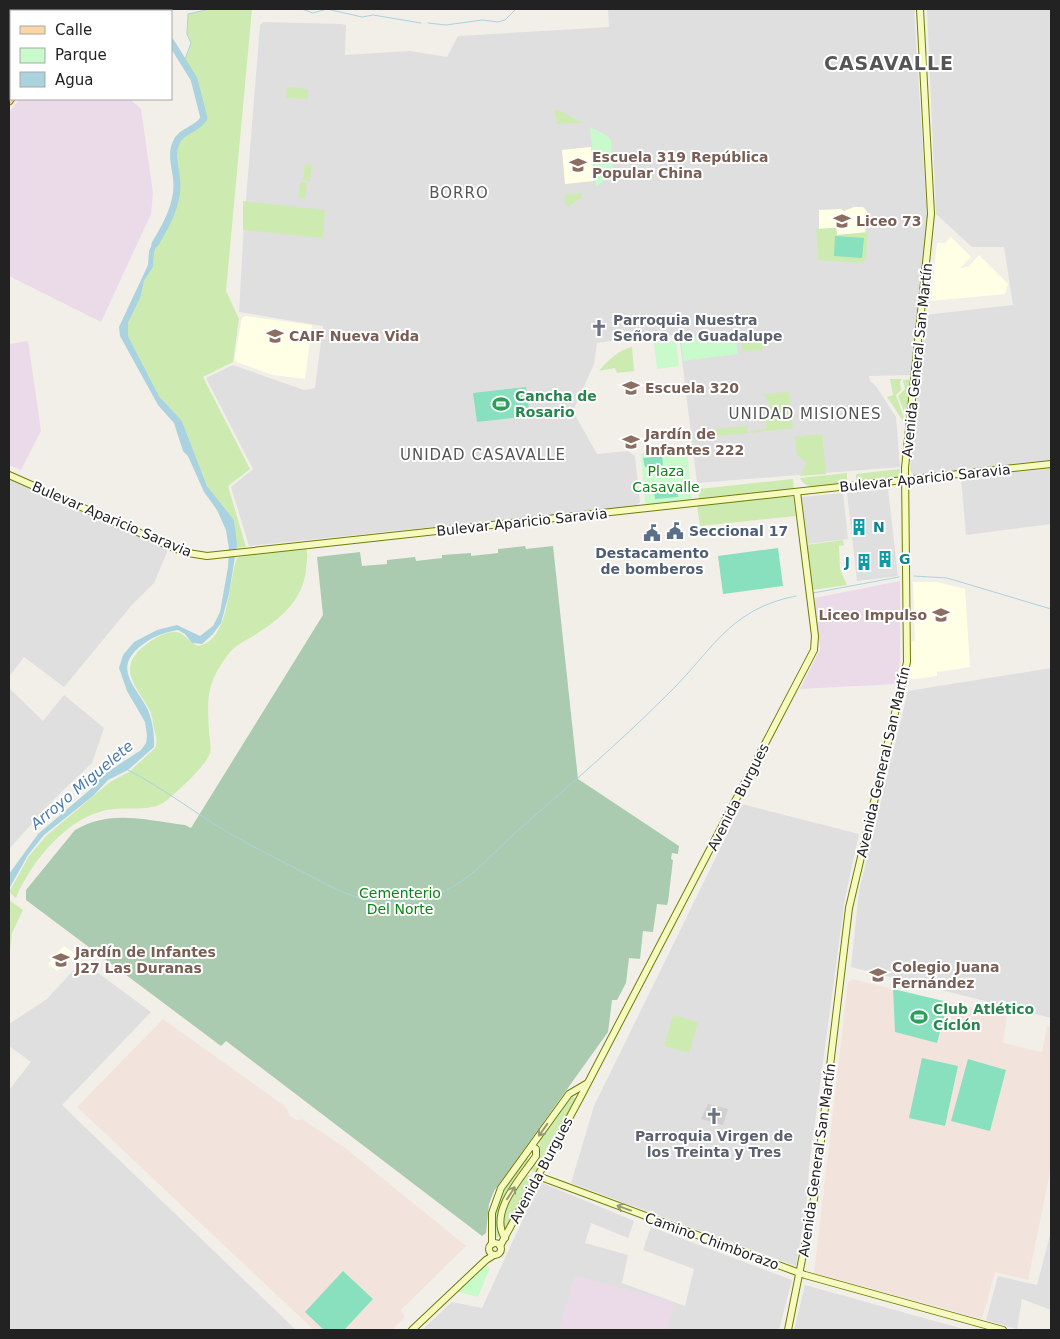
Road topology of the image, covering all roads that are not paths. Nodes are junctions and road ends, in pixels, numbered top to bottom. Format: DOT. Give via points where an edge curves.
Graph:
graph roads {
  1 [pos="920,9"];
  2 [pos="1051,464"];
  3 [pos="9,475"];
  4 [pos="905,480"];
  5 [pos="797,492"];
  6 [pos="586,1084"];
  7 [pos="572,1092"];
  8 [pos="577,1102"];
  9 [pos="532,1146"];
  10 [pos="538,1176"];
  11 [pos="505,1238"];
  12 [pos="492,1244"];
  13 [pos="500,1246"];
  14 [pos="492,1254"];
  15 [pos="800,1274"];
  16 [pos="412,1330"];
  17 [pos="788,1330"];
  18 [pos="1003,1330"];
  1 -- 4 [label="street, Avenida General San Martín" via="931,214"];
  2 -- 4 [label="street, Bulevar Aparicio Saravia"];
  3 -- 5 [label="street, Bulevar Aparicio Saravia" via="196,555"];
  4 -- 5 [label="street, Bulevar Aparicio Saravia"];
  4 -- 15 [label="street, Avenida General San Martín" via="907,662 848,908 814,1199"];
  5 -- 6 [label="street, Avenida Burgues" via="814,650"];
  6 -- 7 [label="street, Avenida Burgues"];
  6 -- 8 [label="street, Avenida Burgues"];
  7 -- 8 [label="street, Avenida Burgues" via="577,1095"];
  7 -- 9 [label="street, Avenida Burgues, one-way"];
  8 -- 10 [label="street, Avenida Burgues"];
  11 -- 9 [label="street, Avenida Burgues, one-way" via="501,1229 502,1211 536,1156 536,1149"];
  9 -- 12 [label="street, Avenida Burgues" via="497,1197 491,1219"];
  10 -- 11 [label="street, Avenida Burgues"];
  15 -- 10 [label="street, Camino Chimborazo, one-way"];
  11 -- 13 [label="street, Avenida Burgues"];
  12 -- 13 [label="street"];
  12 -- 14 [label="street, Avenida Burgues" via="489,1248"];
  13 -- 14 [label="street, Avenida Burgues" via="500,1252"];
  14 -- 16 [label="street"];
  15 -- 17 [label="street, Avenida General San Martín"];
  15 -- 18 [label="street, Camino Chimborazo"];
}
